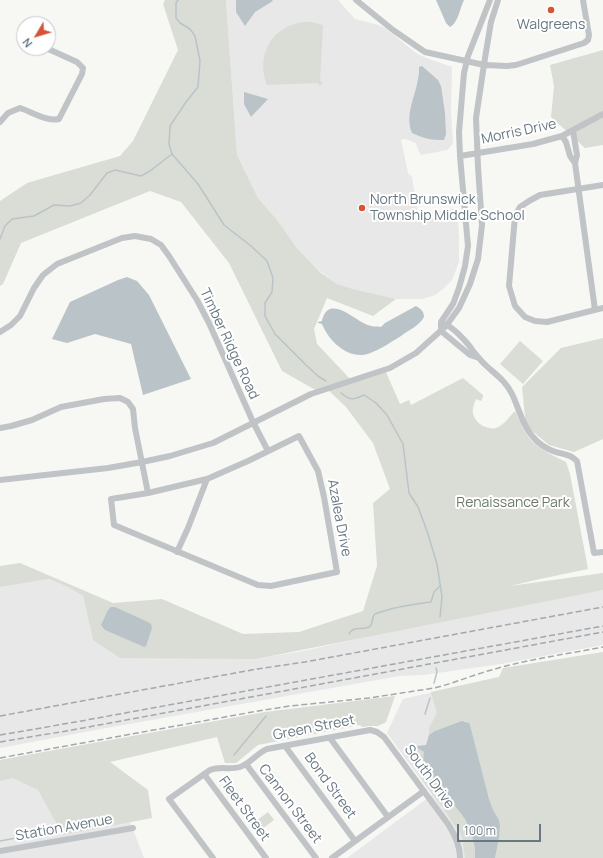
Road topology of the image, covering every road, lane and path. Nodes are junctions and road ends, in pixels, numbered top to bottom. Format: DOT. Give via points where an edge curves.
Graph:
graph roads {
  1 [pos="356,0"];
  2 [pos="490,0"];
  3 [pos="498,0"];
  4 [pos="583,0"];
  5 [pos="56,53"];
  6 [pos="466,62"];
  7 [pos="484,66"];
  8 [pos="603,114"];
  9 [pos="0,122"];
  10 [pos="573,131"];
  11 [pos="562,136"];
  12 [pos="477,152"];
  13 [pos="460,156"];
  14 [pos="575,163"];
  15 [pos="603,185"];
  16 [pos="578,188"];
  17 [pos="603,308"];
  18 [pos="595,310"];
  19 [pos="440,322"];
  20 [pos="447,325"];
  21 [pos="441,331"];
  22 [pos="0,332"];
  23 [pos="479,358"];
  24 [pos="253,422"];
  25 [pos="0,428"];
  26 [pos="268,451"];
  27 [pos="142,462"];
  28 [pos="207,479"];
  29 [pos="0,480"];
  30 [pos="148,493"];
  31 [pos="177,552"];
  32 [pos="603,552"];
  33 [pos="382,735"];
  34 [pos="330,738"];
  35 [pos="286,746"];
  36 [pos="246,764"];
  37 [pos="204,774"];
  38 [pos="424,791"];
  39 [pos="388,817"];
  40 [pos="133,828"];
  41 [pos="355,841"];
  42 [pos="0,851"];
  43 [pos="213,858"];
  44 [pos="266,858"];
  45 [pos="316,858"];
  46 [pos="332,858"];
  47 [pos="460,858"];
  1 -- 6 [label="street" via="425,52"];
  2 -- 6 [label="street"];
  3 -- 7 [label="street" via="491,22"];
  4 -- 7 [label="street" via="589,35 584,43 516,65"];
  5 -- 9 [label="street" via="77,62 83,68 59,119 48,119 20,108 8,113"];
  6 -- 7 [label="street"];
  6 -- 13 [label="street" via="459,132"];
  7 -- 12 [label="street" via="476,118"];
  8 -- 10 [label="street, Morris Drive"];
  10 -- 11 [label="street, Morris Drive"];
  10 -- 14 [label="street" via="577,155"];
  11 -- 12 [label="street, Morris Drive" via="533,144"];
  11 -- 14 [label="street"];
  12 -- 13 [label="street, Morris Drive"];
  12 -- 20 [label="street" via="482,226 478,258 459,308"];
  13 -- 19 [label="street" via="468,246 459,288 453,304"];
  14 -- 16 [label="street"];
  15 -- 16 [label="street"];
  16 -- 18 [label="street"];
  16 -- 18 [label="street" via="540,195 520,208 515,216 509,286 515,306 525,317 535,321 547,322"];
  17 -- 18 [label="street"];
  19 -- 20 [label="street"];
  19 -- 21 [label="street"];
  20 -- 21 [label="street"];
  20 -- 23 [label="street"];
  21 -- 23 [label="street" via="470,355"];
  21 -- 24 [label="street" via="416,354 390,368 311,394"];
  22 -- 24 [label="street, Timber Ridge Road" via="20,316 43,275 57,264 122,238 135,236 151,239 161,245 197,300"];
  23 -- 32 [label="street" via="501,378 511,392 525,426 533,438 542,446 573,457 577,461 594,553"];
  24 -- 26 [label="street"];
  24 -- 27 [label="street" via="213,443"];
  25 -- 27 [label="street" via="32,420 61,407 120,398 128,402 133,409"];
  26 -- 28 [label="street, Azalea Drive"];
  26 -- 31 [label="street, Azalea Drive" via="300,436 318,471 337,572 272,586 258,585"];
  27 -- 29 [label="street"];
  27 -- 30 [label="street"];
  28 -- 30 [label="street, Azalea Drive"];
  28 -- 31 [label="street"];
  30 -- 31 [label="street, Azalea Drive" via="112,499 114,525"];
  33 -- 34 [label="street, Green Street" via="375,731 367,731"];
  33 -- 38 [label="street, South Drive"];
  34 -- 35 [label="street, Green Street"];
  34 -- 39 [label="street"];
  35 -- 36 [label="street, Green Street" via="264,750"];
  35 -- 41 [label="street, Bond Street"];
  36 -- 37 [label="street, Green Street" via="217,768"];
  36 -- 45 [label="street, Cannon Street"];
  37 -- 43 [label="street, Green Street" via="169,799"];
  37 -- 44 [label="street, Fleet Street"];
  38 -- 39 [label="street"];
  38 -- 47 [label="street, South Drive" via="454,834"];
  39 -- 41 [label="street"];
  40 -- 42 [label="street, Station Avenue"];
  41 -- 46 [label="street"];
}
